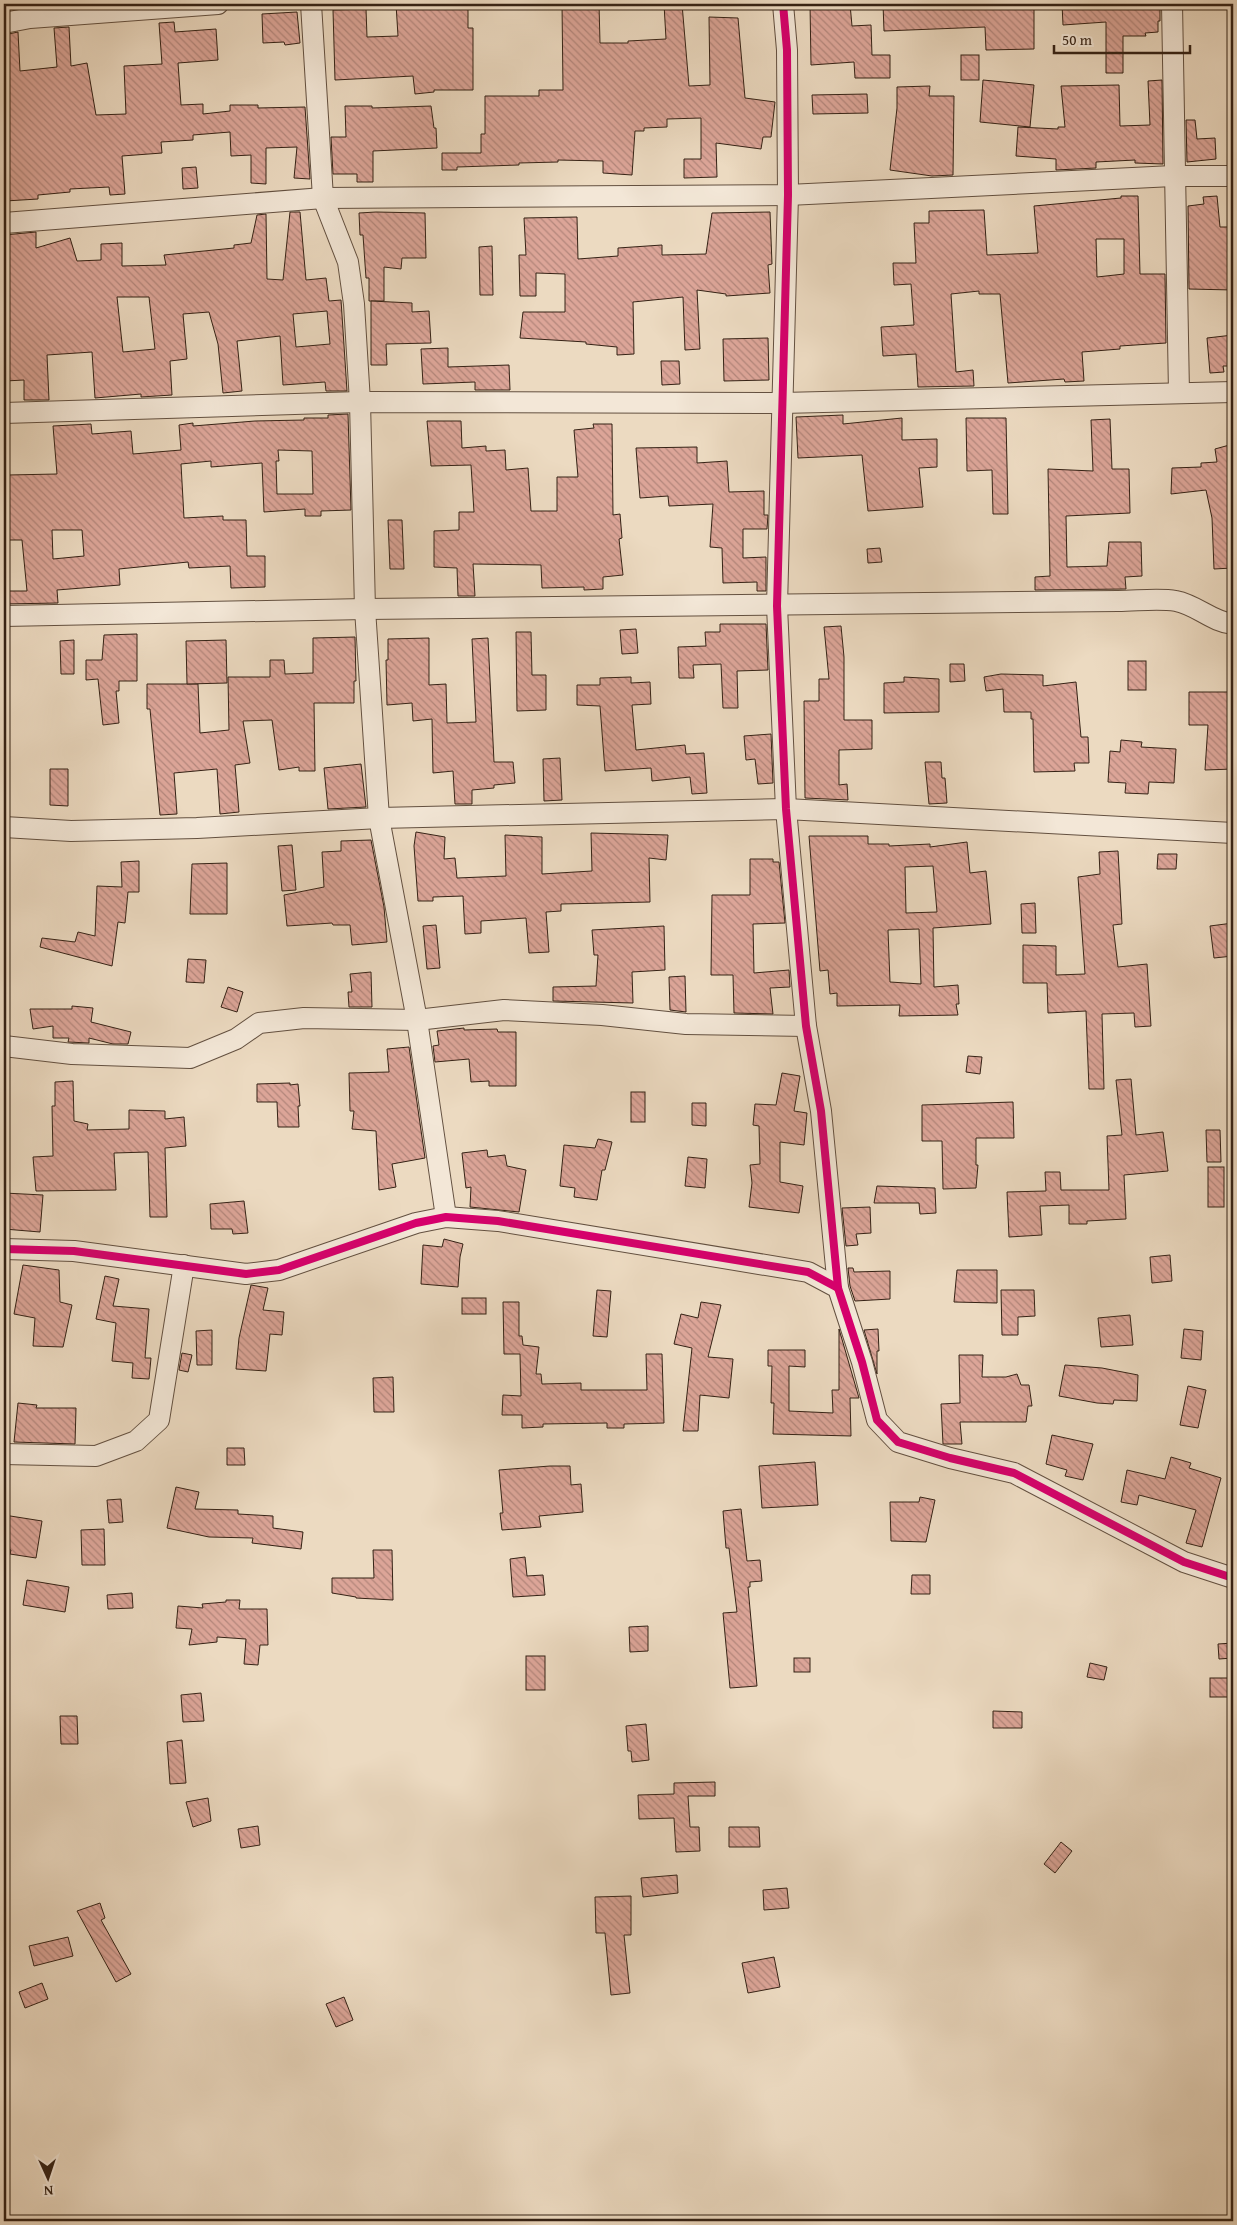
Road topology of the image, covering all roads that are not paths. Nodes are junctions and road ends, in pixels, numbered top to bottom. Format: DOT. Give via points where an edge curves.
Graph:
graph roads {
  1 [pos="218,4"];
  2 [pos="311,4"];
  3 [pos="783,4"];
  4 [pos="1172,4"];
  5 [pos="29,11"];
  6 [pos="4,23"];
  7 [pos="1174,176"];
  8 [pos="1233,176"];
  9 [pos="788,195"];
  10 [pos="323,198"];
  11 [pos="4,222"];
  12 [pos="1233,392"];
  13 [pos="1179,393"];
  14 [pos="360,402"];
  15 [pos="782,403"];
  16 [pos="4,413"];
  17 [pos="777,606"];
  18 [pos="365,609"];
  19 [pos="4,616"];
  20 [pos="1233,624"];
  21 [pos="786,809"];
  22 [pos="379,818"];
  23 [pos="4,827"];
  24 [pos="1233,833"];
  25 [pos="417,1020"];
  26 [pos="806,1026"];
  27 [pos="4,1046"];
  28 [pos="446,1217"];
  29 [pos="4,1249"];
  30 [pos="184,1265"];
  31 [pos="838,1288"];
  32 [pos="4,1454"];
  33 [pos="1233,1578"];
  1 -- 5 [label="street"];
  2 -- 10 [label="street"];
  3 -- 9 [label="street" via="787,50"];
  4 -- 7 [label="street"];
  5 -- 6 [label="street"];
  7 -- 8 [label="street"];
  7 -- 9 [label="street"];
  7 -- 13 [label="street"];
  9 -- 10 [label="street"];
  9 -- 15 [label="street"];
  10 -- 11 [label="street"];
  10 -- 14 [label="street" via="348,262"];
  12 -- 13 [label="street"];
  13 -- 15 [label="street"];
  14 -- 15 [label="street"];
  14 -- 16 [label="street"];
  14 -- 18 [label="street"];
  15 -- 17 [label="street"];
  17 -- 18 [label="street"];
  17 -- 20 [label="street" via="1176,601 1221,623"];
  17 -- 21 [label="street"];
  18 -- 19 [label="street"];
  18 -- 22 [label="street"];
  21 -- 22 [label="street"];
  21 -- 24 [label="street"];
  21 -- 26 [label="street"];
  22 -- 23 [label="street" via="70,831"];
  22 -- 25 [label="street"];
  25 -- 26 [label="street" via="504,1010 602,1015 686,1024"];
  25 -- 27 [label="street" via="304,1018 259,1023 236,1039 190,1058 72,1054"];
  25 -- 28 [label="street"];
  26 -- 31 [label="street" via="821,1111"];
  28 -- 30 [label="street" via="416,1223 279,1270 246,1274"];
  28 -- 31 [label="street" via="498,1221 808,1272"];
  29 -- 30 [label="street" via="74,1251"];
  30 -- 32 [label="street" via="159,1420 136,1441 96,1456"];
  31 -- 33 [label="street" via="862,1362 876,1420 898,1442 1014,1473 1184,1562"];
}
